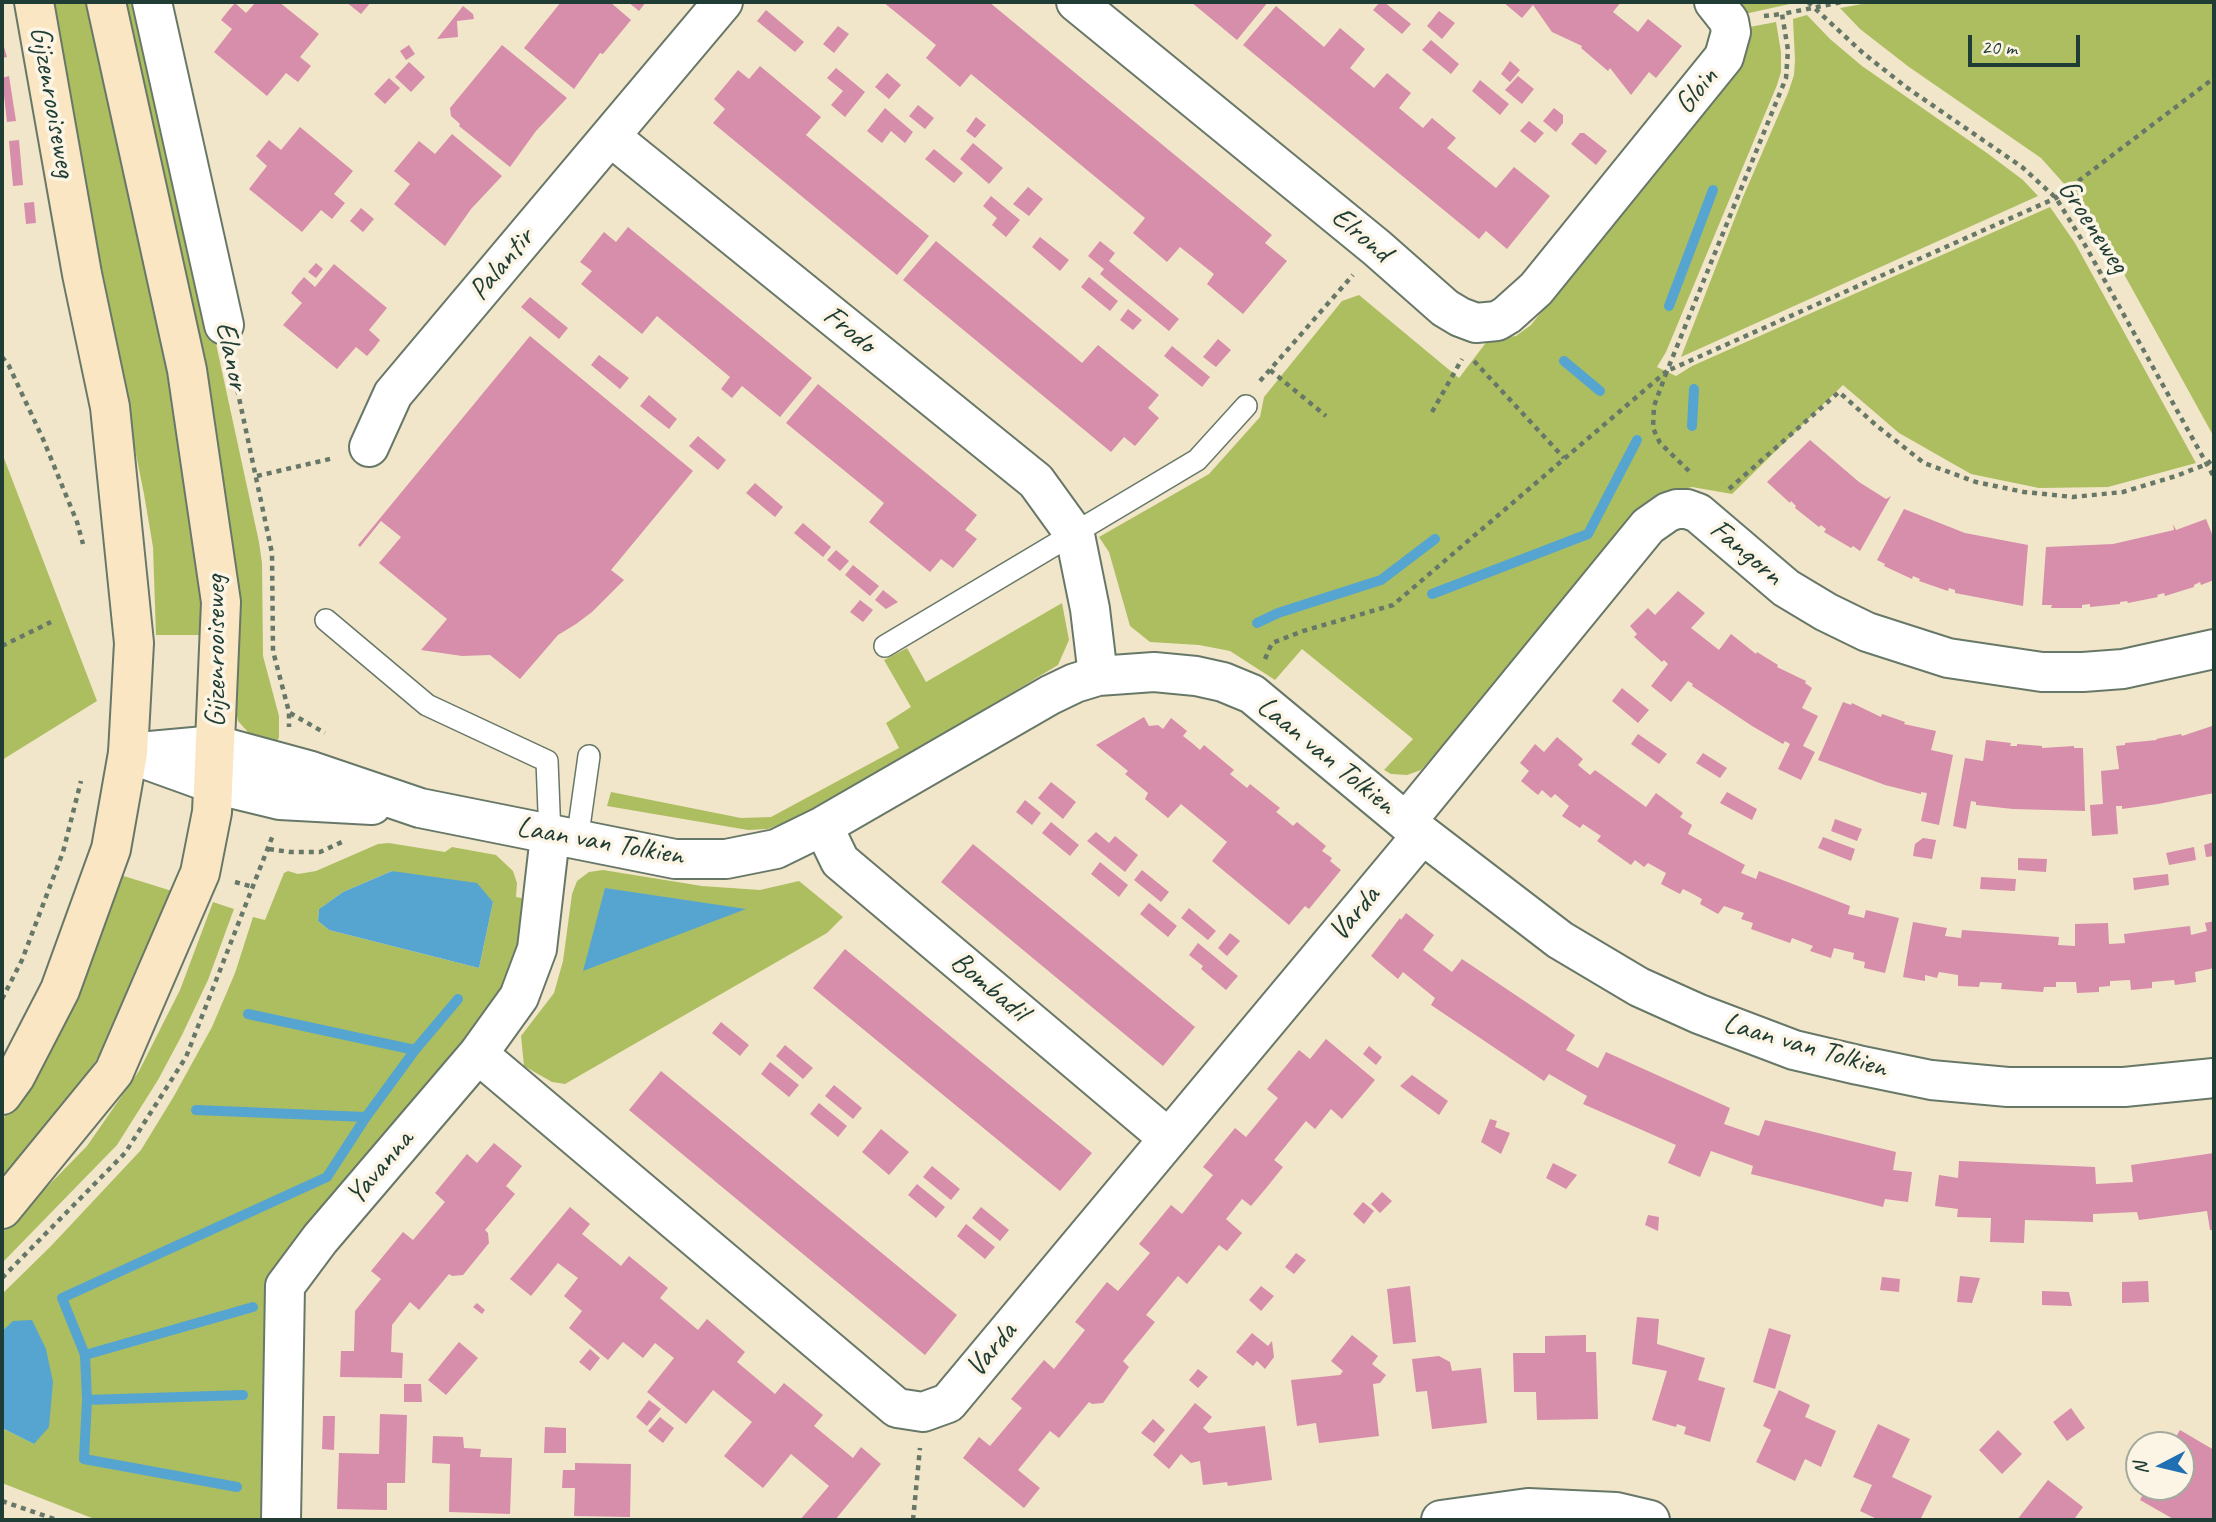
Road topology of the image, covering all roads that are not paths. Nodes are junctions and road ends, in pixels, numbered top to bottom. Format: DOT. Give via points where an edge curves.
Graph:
graph roads {
  1 [pos="34,2"];
  2 [pos="106,2"];
  3 [pos="152,2"];
  4 [pos="723,2"];
  5 [pos="1076,2"];
  6 [pos="1714,2"];
  7 [pos="611,137"];
  8 [pos="1631,172"];
  9 [pos="224,325"];
  10 [pos="1246,406"];
  11 [pos="369,447"];
  12 [pos="1075,535"];
  13 [pos="326,620"];
  14 [pos="885,646"];
  15 [pos="2214,649"];
  16 [pos="1098,676"];
  17 [pos="216,745"];
  18 [pos="128,753"];
  19 [pos="589,756"];
  20 [pos="214,784"];
  21 [pos="420,808"];
  22 [pos="824,825"];
  23 [pos="1414,828"];
  24 [pos="564,838"];
  25 [pos="478,1054"];
  26 [pos="2214,1078"];
  27 [pos="2,1095"];
  28 [pos="1168,1138"];
  29 [pos="2,1209"];
  30 [pos="282,1520"];
  31 [pos="1441,1520"];
  32 [pos="1650,1520"];
  1 -- 18 [label="main road, Gijzenrooiseweg" via="110,407 134,643"];
  2 -- 17 [label="main road, Gijzenrooiseweg" via="187,370 222,602"];
  3 -- 9 [label="street, Elanor"];
  4 -- 7 [label="street, Palantir"];
  5 -- 8 [label="street, Elrond" via="1452,313 1476,323 1507,316 1536,289"];
  6 -- 8 [label="street, Gloin" via="1729,21 1731,32 1724,57"];
  7 -- 11 [label="street, Palantir" via="393,394"];
  7 -- 12 [label="street, Frodo" via="1036,481"];
  10 -- 12 [label="lane" via="1197,460"];
  12 -- 14 [label="lane"];
  12 -- 16 [label="street, Frodo"];
  13 -- 24 [label="lane" via="427,705 547,761"];
  15 -- 23 [label="street, Fangorn" via="2123,669 2083,672 2042,672 1948,658 1867,632 1826,612 1786,588 1698,513 1677,509 1648,526"];
  16 -- 22 [label="street, Laan van Tolkien" via="1050,695"];
  16 -- 23 [label="street, Laan van Tolkien" via="1171,673 1223,682 1252,694"];
  17 -- 18 [label="street, Laan van Tolkien"];
  17 -- 20 [label="main road, Gijzenrooiseweg"];
  17 -- 21 [label="street, Laan van Tolkien"];
  18 -- 20 [label="street, Laan van Tolkien"];
  18 -- 27 [label="main road, Gijzenrooiseweg" via="111,849 60,990"];
  19 -- 24 [label="lane"];
  20 -- 21 [label="street, Laan van Tolkien" via="280,800"];
  20 -- 29 [label="main road, Gijzenrooiseweg" via="200,873 114,1072"];
  21 -- 24 [label="street, Laan van Tolkien"];
  22 -- 24 [label="street, Laan van Tolkien" via="776,849 726,859 674,859"];
  22 -- 28 [label="street, Bombadil" via="840,861"];
  23 -- 26 [label="street, Laan van Tolkien" via="1560,940 1639,987 1794,1050 1931,1080 2008,1087 2124,1087"];
  23 -- 28 [label="street, Varda"];
  24 -- 25 [label="street, Yavanna" via="537,949 519,997"];
  25 -- 28 [label="street, Varda" via="897,1408 923,1412 948,1403"];
  25 -- 30 [label="street, Yavanna" via="285,1286"];
  31 -- 32 [label="street" via="1528,1508 1616,1512"];
}
